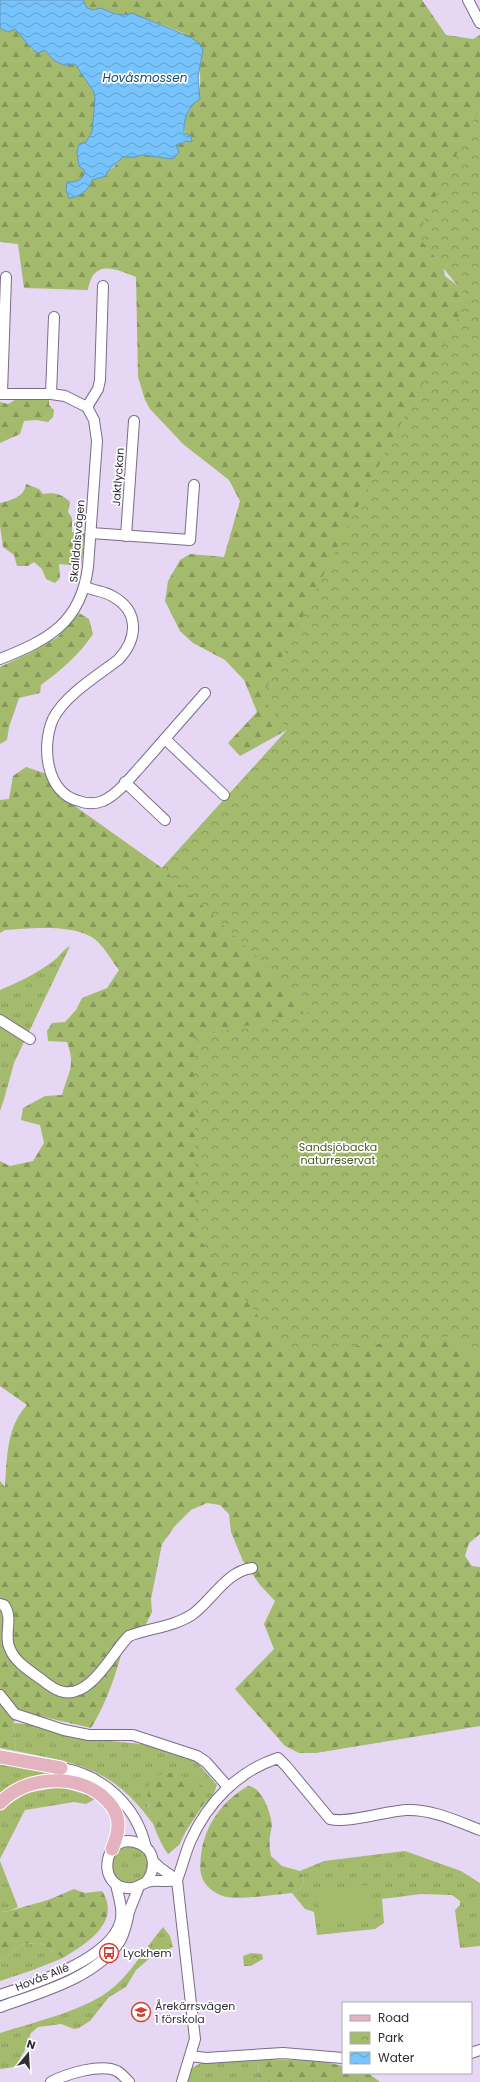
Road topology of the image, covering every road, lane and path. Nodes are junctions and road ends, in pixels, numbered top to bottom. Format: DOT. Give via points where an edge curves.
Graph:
graph roads {
  1 [pos="468,0"];
  2 [pos="480,23"];
  3 [pos="6,277"];
  4 [pos="103,286"];
  5 [pos="54,317"];
  6 [pos="1,393"];
  7 [pos="51,394"];
  8 [pos="87,407"];
  9 [pos="134,421"];
  10 [pos="194,485"];
  11 [pos="91,533"];
  12 [pos="126,536"];
  13 [pos="86,586"];
  14 [pos="0,659"];
  15 [pos="205,693"];
  16 [pos="165,740"];
  17 [pos="125,782"];
  18 [pos="224,795"];
  19 [pos="165,820"];
  20 [pos="0,1020"];
  21 [pos="30,1039"];
  22 [pos="252,1568"];
  23 [pos="0,1604"];
  24 [pos="0,1695"];
  25 [pos="0,1757"];
  26 [pos="61,1768"];
  27 [pos="228,1787"];
  28 [pos="0,1803"];
  29 [pos="480,1830"];
  30 [pos="146,1848"];
  31 [pos="112,1849"];
  32 [pos="153,1861"];
  33 [pos="177,1880"];
  34 [pos="116,1884"];
  35 [pos="142,1884"];
  36 [pos="0,1995"];
  37 [pos="0,2007"];
  38 [pos="191,2056"];
  39 [pos="342,2058"];
  40 [pos="51,2082"];
  41 [pos="129,2082"];
  42 [pos="182,2082"];
  1 -- 2 [label="street"];
  3 -- 6 [label="street"];
  4 -- 8 [label="street" via="100,380 98,389"];
  5 -- 7 [label="street"];
  6 -- 7 [label="street"];
  7 -- 8 [label="street" via="73,399"];
  8 -- 11 [label="street, Skalldalsvägen" via="94,420 97,441"];
  9 -- 12 [label="street, Jaktlyckan"];
  10 -- 12 [label="street" via="190,540"];
  11 -- 12 [label="street"];
  11 -- 13 [label="street, Skalldalsvägen"];
  13 -- 14 [label="street, Skalldalsvägen" via="72,612 55,632"];
  13 -- 17 [label="street" via="122,602 133,622 133,634 125,652 118,660 86,684 59,710 50,728 48,764 60,791 74,800 85,803 101,801"];
  15 -- 16 [label="street"];
  16 -- 17 [label="street"];
  16 -- 18 [label="street"];
  17 -- 19 [label="street"];
  20 -- 21 [label="street"];
  22 -- 23 [label="street" via="240,1570 232,1576 188,1617 129,1636 99,1674 84,1686 70,1692 58,1690 17,1660 9,1647 9,1614 4,1605"];
  24 -- 27 [label="street" via="15,1714 64,1730 89,1736 133,1735 197,1756 206,1762"];
  25 -- 26 [label="main road"];
  26 -- 30 [label="street" via="90,1776 117,1795 137,1821"];
  27 -- 29 [label="street" via="264,1763 278,1758 330,1819 342,1821 415,1810 442,1816"];
  27 -- 33 [label="street" via="203,1816 189,1843"];
  28 -- 31 [label="main road" via="20,1788 42,1782 64,1781 88,1788 106,1800 117,1817 118,1828"];
  30 -- 31 [label="street" via="129,1841"];
  30 -- 32 [label="street"];
  31 -- 34 [label="street, Hovås Allé" via="106,1866"];
  32 -- 33 [label="street"];
  32 -- 35 [label="street, Hovås Allé" via="151,1875"];
  33 -- 35 [label="street"];
  33 -- 38 [label="street" via="195,2039"];
  34 -- 35 [label="street" via="127,1888"];
  34 -- 36 [label="street, Hovås Allé" via="121,1910 120,1922 102,1947 63,1972"];
  35 -- 37 [label="street, Hovås Allé" via="124,1934 102,1959 60,1985"];
  38 -- 39 [label="street" via="206,2058 283,2053"];
  38 -- 42 [label="street"];
  40 -- 41 [label="street" via="72,2072 108,2069 117,2071"];
}
